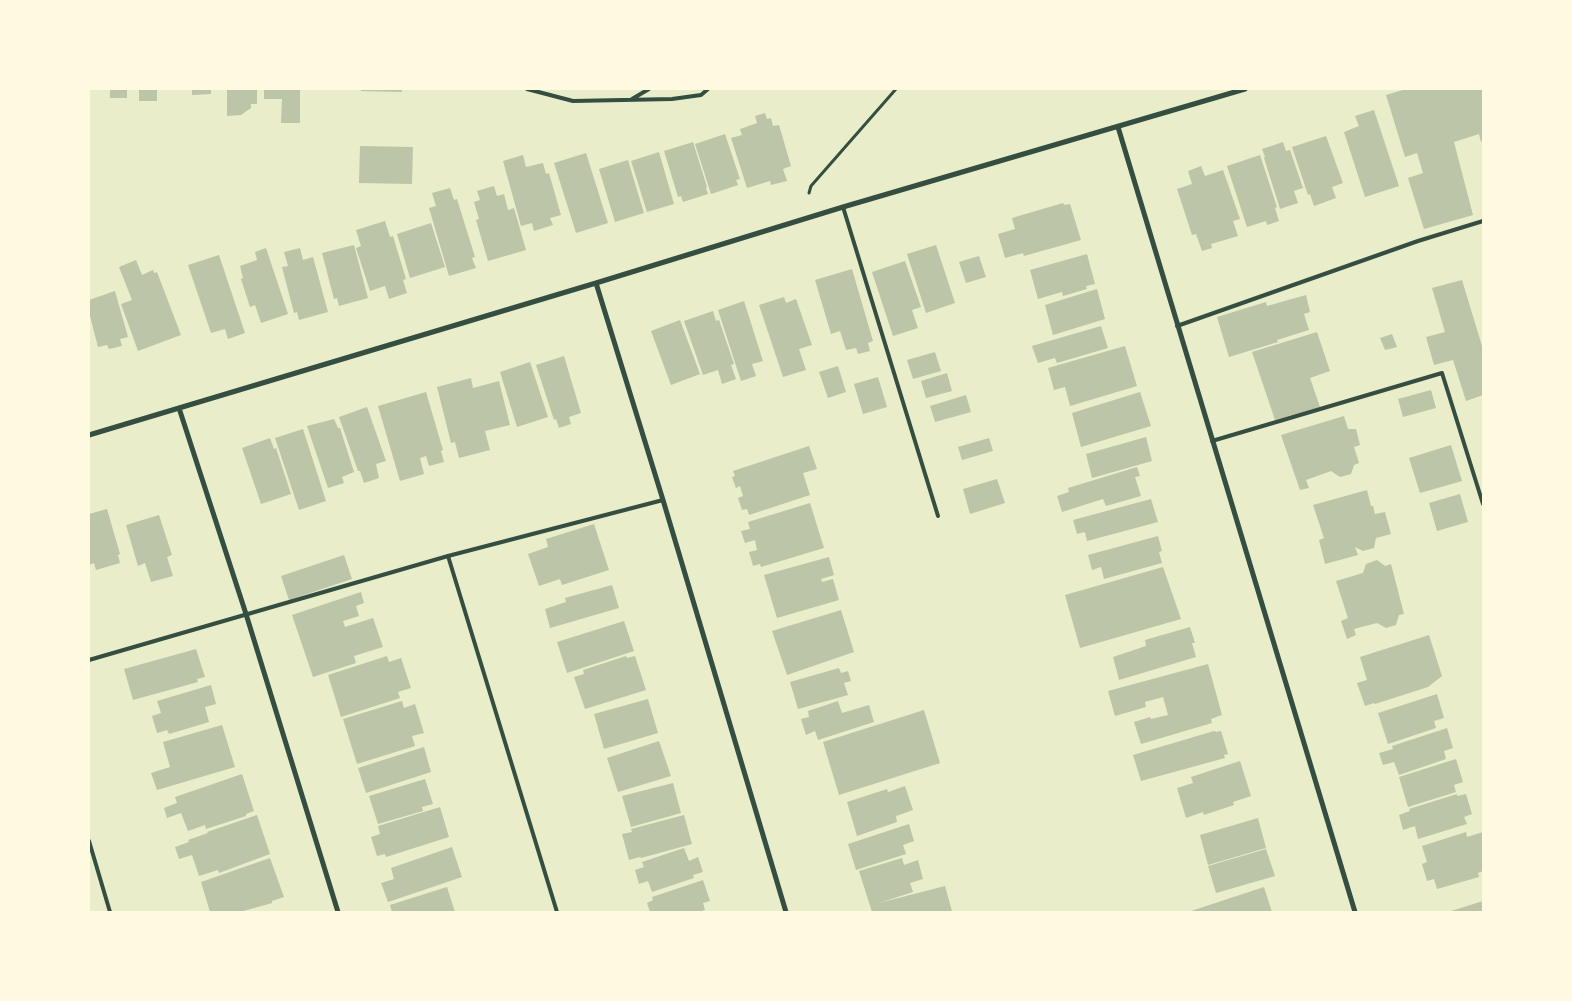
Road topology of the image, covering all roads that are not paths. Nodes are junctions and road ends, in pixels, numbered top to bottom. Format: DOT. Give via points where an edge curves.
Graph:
graph roads {
  1 [pos="527,89"];
  2 [pos="649,89"];
  3 [pos="708,89"];
  4 [pos="1245,89"];
  5 [pos="630,100"];
  6 [pos="1118,127"];
  7 [pos="843,207"];
  8 [pos="1483,221"];
  9 [pos="596,284"];
  10 [pos="1177,326"];
  11 [pos="180,408"];
  12 [pos="89,435"];
  13 [pos="1212,441"];
  14 [pos="663,500"];
  15 [pos="1483,504"];
  16 [pos="938,516"];
  17 [pos="448,556"];
  18 [pos="246,614"];
  19 [pos="89,660"];
  20 [pos="89,841"];
  21 [pos="110,912"];
  22 [pos="338,912"];
  23 [pos="557,912"];
  24 [pos="786,912"];
  25 [pos="1355,912"];
  1 -- 5 [label="lane" via="572,101"];
  2 -- 5 [label="lane"];
  3 -- 5 [label="lane" via="701,95"];
  4 -- 6 [label="street"];
  6 -- 7 [label="street"];
  6 -- 10 [label="street"];
  7 -- 9 [label="street"];
  7 -- 16 [label="lane"];
  8 -- 10 [label="lane"];
  9 -- 11 [label="street"];
  9 -- 14 [label="street"];
  10 -- 13 [label="street"];
  11 -- 12 [label="street"];
  11 -- 18 [label="street"];
  13 -- 15 [label="lane" via="1442,373"];
  13 -- 25 [label="street"];
  14 -- 17 [label="lane"];
  14 -- 24 [label="street"];
  17 -- 18 [label="lane"];
  17 -- 23 [label="lane"];
  18 -- 19 [label="lane"];
  18 -- 22 [label="street"];
  20 -- 21 [label="lane"];
}
